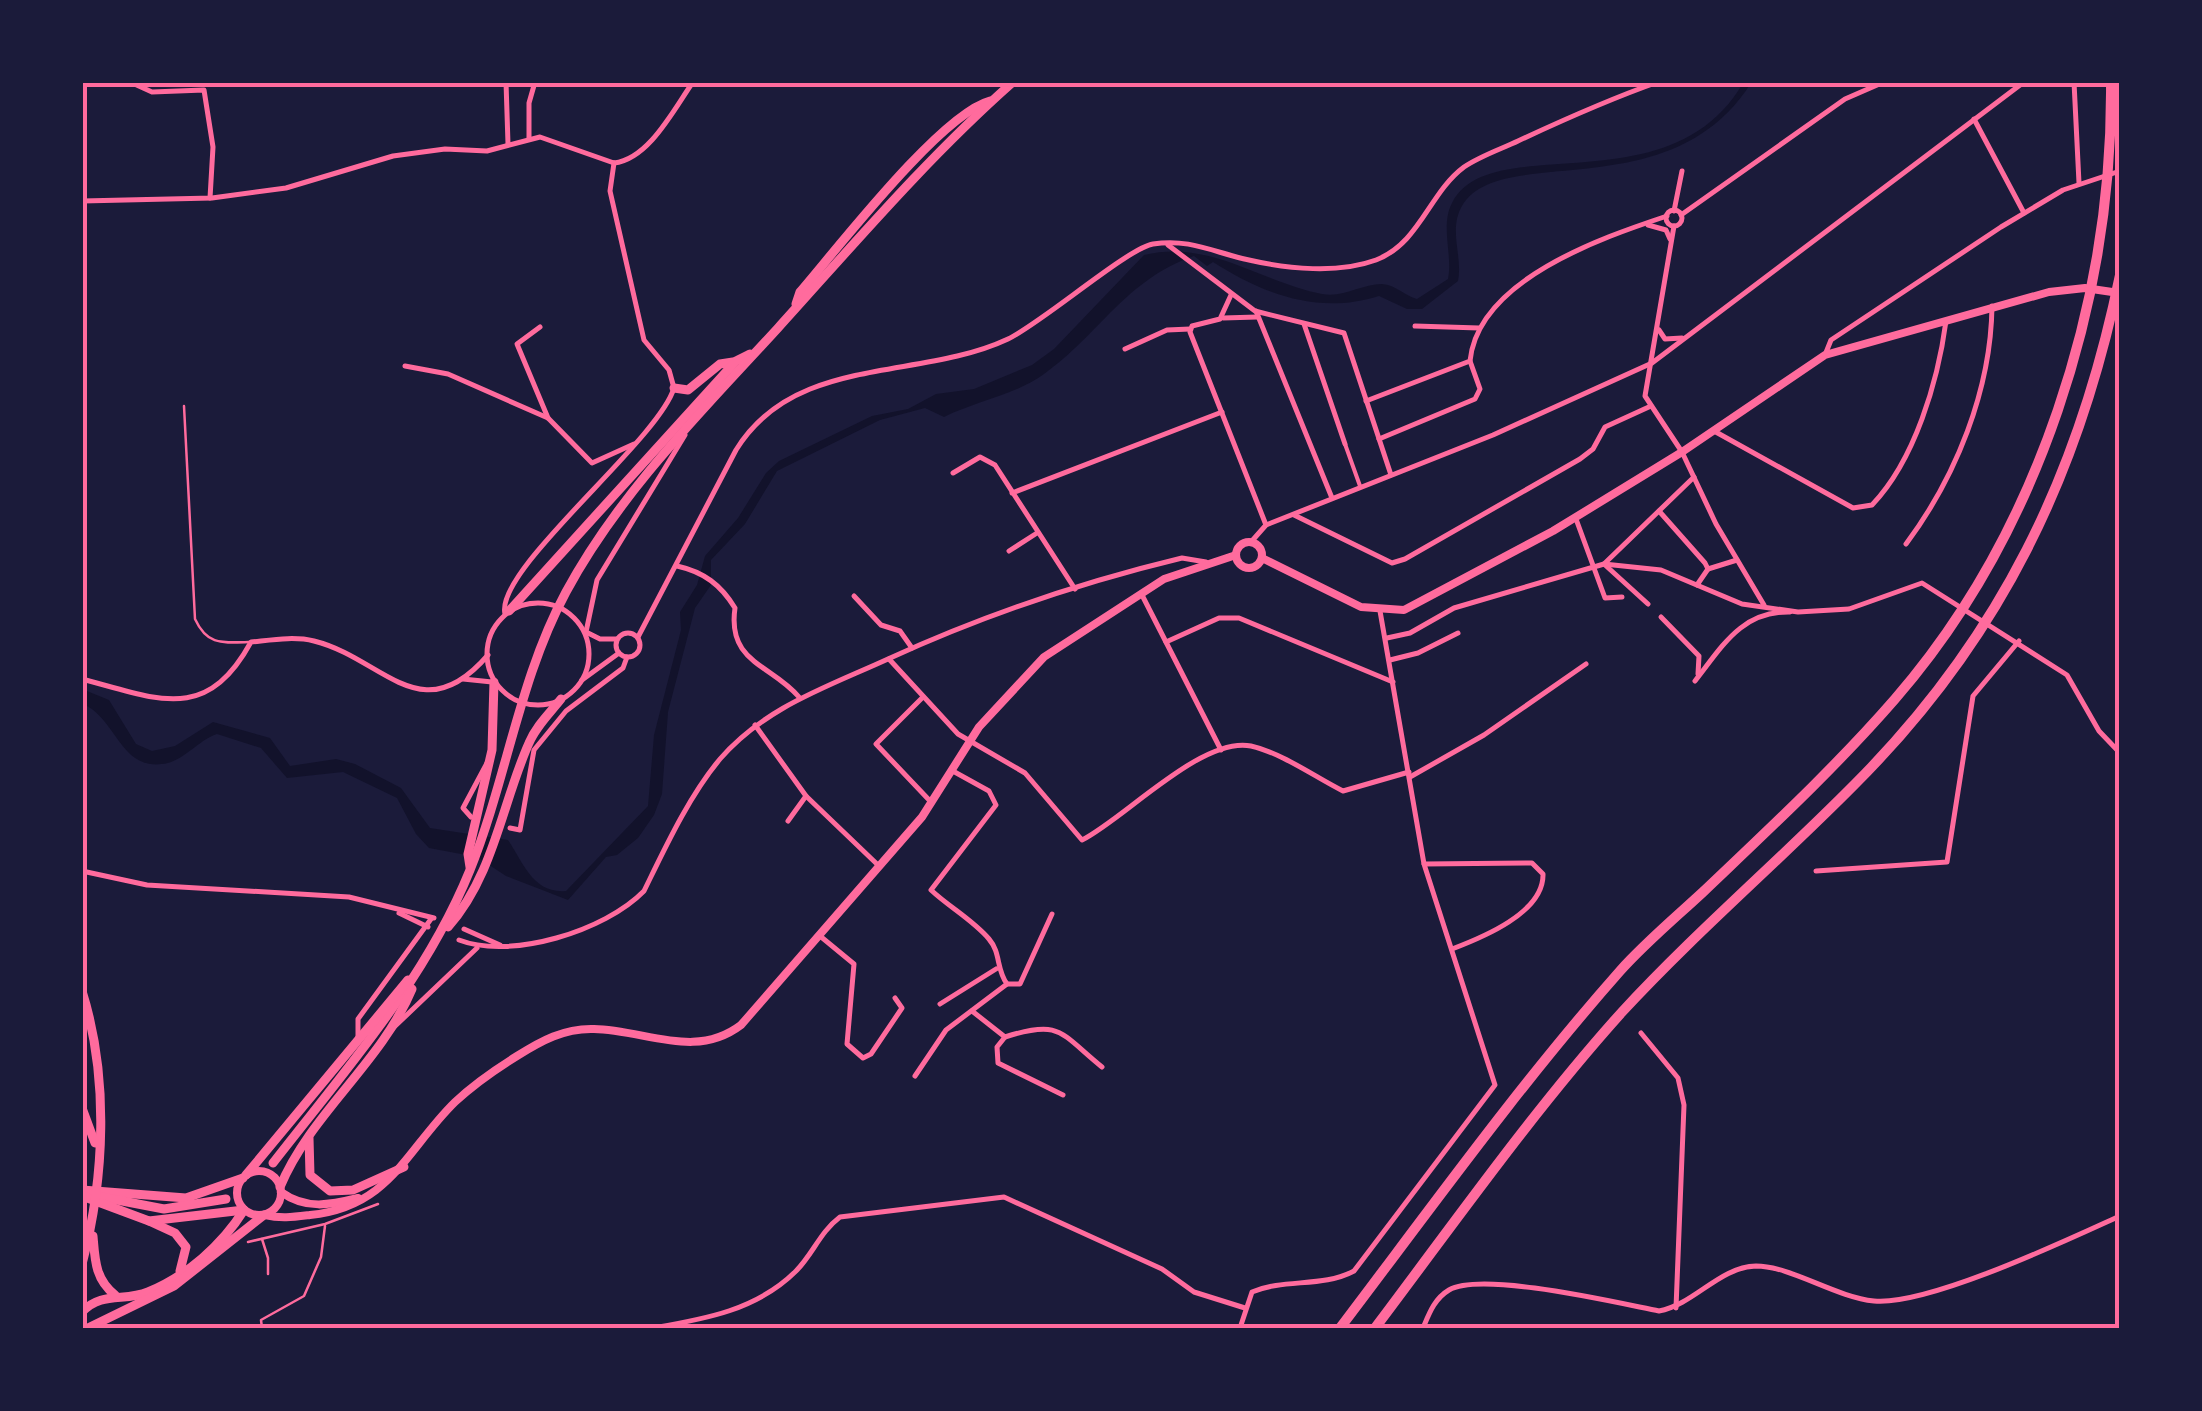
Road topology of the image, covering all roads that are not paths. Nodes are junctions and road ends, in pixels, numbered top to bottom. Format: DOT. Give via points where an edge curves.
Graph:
graph roads {
  1 [pos="130,82"];
  2 [pos="506,82"];
  3 [pos="535,82"];
  4 [pos="693,82"];
  5 [pos="1013,82"];
  6 [pos="1658,82"];
  7 [pos="1884,82"];
  8 [pos="2024,82"];
  9 [pos="2074,82"];
  10 [pos="2111,82"];
  11 [pos="1974,119"];
  12 [pos="530,140"];
  13 [pos="508,146"];
  14 [pos="614,163"];
  15 [pos="2120,170"];
  16 [pos="1682,171"];
  17 [pos="2079,183"];
  18 [pos="210,198"];
  19 [pos="84,202"];
  20 [pos="1678,212"];
  21 [pos="2024,214"];
  22 [pos="1667,216"];
  23 [pos="1674,226"];
  24 [pos="1636,228"];
  25 [pos="1166,244"];
  26 [pos="1672,245"];
  27 [pos="2120,275"];
  28 [pos="2120,293"];
  29 [pos="1230,295"];
  30 [pos="1992,304"];
  31 [pos="1257,314"];
  32 [pos="1220,319"];
  33 [pos="1946,319"];
  34 [pos="1304,323"];
  35 [pos="1659,323"];
  36 [pos="1415,326"];
  37 [pos="540,327"];
  38 [pos="1479,328"];
  39 [pos="1190,329"];
  40 [pos="1685,337"];
  41 [pos="1125,349"];
  42 [pos="757,351"];
  43 [pos="1826,355"];
  44 [pos="736,361"];
  45 [pos="1470,361"];
  46 [pos="1652,362"];
  47 [pos="405,366"];
  48 [pos="674,388"];
  49 [pos="1366,401"];
  50 [pos="184,406"];
  51 [pos="1651,406"];
  52 [pos="1222,412"];
  53 [pos="548,418"];
  54 [pos="688,427"];
  55 [pos="1711,430"];
  56 [pos="1379,438"];
  57 [pos="634,444"];
  58 [pos="1345,444"];
  59 [pos="1682,452"];
  60 [pos="953,472"];
  61 [pos="1391,475"];
  62 [pos="1694,477"];
  63 [pos="1360,486"];
  64 [pos="1012,493"];
  65 [pos="1332,498"];
  66 [pos="1659,511"];
  67 [pos="1292,515"];
  68 [pos="1575,517"];
  69 [pos="1266,525"];
  70 [pos="1038,532"];
  71 [pos="1251,542"];
  72 [pos="1906,544"];
  73 [pos="1009,551"];
  74 [pos="1236,555"];
  75 [pos="1262,558"];
  76 [pos="1737,560"];
  77 [pos="1206,562"];
  78 [pos="1604,564"];
  79 [pos="677,566"];
  80 [pos="1596,567"];
  81 [pos="1708,570"];
  82 [pos="1697,585"];
  83 [pos="1074,589"];
  84 [pos="1141,592"];
  85 [pos="854,596"];
  86 [pos="1622,597"];
  87 [pos="1648,604"];
  88 [pos="1764,605"];
  89 [pos="1380,611"];
  90 [pos="507,612"];
  91 [pos="1798,612"];
  92 [pos="1661,617"];
  93 [pos="586,632"];
  94 [pos="1458,634"];
  95 [pos="638,637"];
  96 [pos="1387,638"];
  97 [pos="618,640"];
  98 [pos="2020,641"];
  99 [pos="250,642"];
  100 [pos="1166,642"];
  101 [pos="912,648"];
  102 [pos="619,653"];
  103 [pos="488,655"];
  104 [pos="628,657"];
  105 [pos="889,659"];
  106 [pos="1390,660"];
  107 [pos="1586,664"];
  108 [pos="82,678"];
  109 [pos="460,679"];
  110 [pos="494,682"];
  111 [pos="1393,682"];
  112 [pos="576,686"];
  113 [pos="923,697"];
  114 [pos="800,698"];
  115 [pos="561,699"];
  116 [pos="756,725"];
  117 [pos="970,740"];
  118 [pos="530,749"];
  119 [pos="1222,751"];
  120 [pos="2120,753"];
  121 [pos="490,756"];
  122 [pos="951,770"];
  123 [pos="1410,775"];
  124 [pos="806,796"];
  125 [pos="931,802"];
  126 [pos="471,817"];
  127 [pos="788,821"];
  128 [pos="510,828"];
  129 [pos="1424,864"];
  130 [pos="878,866"];
  131 [pos="470,869"];
  132 [pos="82,871"];
  133 [pos="1816,871"];
  134 [pos="392,909"];
  135 [pos="1052,914"];
  136 [pos="415,922"];
  137 [pos="426,926"];
  138 [pos="464,930"];
  139 [pos="417,933"];
  140 [pos="818,934"];
  141 [pos="440,937"];
  142 [pos="459,940"];
  143 [pos="478,948"];
  144 [pos="517,948"];
  145 [pos="1452,949"];
  146 [pos="421,968"];
  147 [pos="996,970"];
  148 [pos="1007,984"];
  149 [pos="82,991"];
  150 [pos="895,998"];
  151 [pos="82,1002"];
  152 [pos="940,1004"];
  153 [pos="972,1011"];
  154 [pos="82,1022"];
  155 [pos="388,1031"];
  156 [pos="1641,1033"];
  157 [pos="1005,1037"];
  158 [pos="358,1038"];
  159 [pos="1102,1068"];
  160 [pos="914,1076"];
  161 [pos="1063,1095"];
  162 [pos="82,1108"];
  163 [pos="310,1133"];
  164 [pos="98,1158"];
  165 [pos="273,1163"];
  166 [pos="404,1166"];
  167 [pos="245,1176"];
  168 [pos="281,1189"];
  169 [pos="82,1193"];
  170 [pos="370,1195"];
  171 [pos="226,1199"];
  172 [pos="378,1204"];
  173 [pos="244,1210"];
  174 [pos="264,1215"];
  175 [pos="2120,1216"];
  176 [pos="149,1220"];
  177 [pos="325,1224"];
  178 [pos="92,1228"];
  179 [pos="261,1238"];
  180 [pos="248,1242"];
  181 [pos="82,1264"];
  182 [pos="268,1274"];
  183 [pos="174,1278"];
  184 [pos="115,1295"];
  185 [pos="1245,1308"];
  186 [pos="1676,1308"];
  187 [pos="82,1312"];
  188 [pos="1427,1320"];
  189 [pos="92,1328"];
  190 [pos="262,1328"];
  191 [pos="653,1328"];
  192 [pos="1240,1328"];
  193 [pos="1340,1328"];
  194 [pos="1374,1328"];
  195 [pos="1423,1328"];
  196 [pos="1432,1328"];
  1 -- 18 [label="street" via="152,92 204,90 213,147"];
  2 -- 13 [label="street"];
  3 -- 12 [label="street"];
  4 -- 14 [label="street" via="645,147"];
  5 -- 42 [label="main road" via="952,138"];
  6 -- 25 [label="street" via="1464,168 1403,243 1378,259 1325,269 1248,260 1182,241"];
  7 -- 20 [label="street" via="1845,99"];
  8 -- 11 [label="street"];
  9 -- 17 [label="street"];
  10 -- 193 [label="highway" via="2108,173 2075,352 2045,449 1954,619 1896,698 1623,968"];
  11 -- 21 [label="street"];
  11 -- 40 [label="street"];
  12 -- 13 [label="street"];
  12 -- 14 [label="street" via="559,142"];
  13 -- 18 [label="street" via="392,156 286,188"];
  14 -- 48 [label="street" via="610,192 644,340 669,370"];
  15 -- 17 [label="street"];
  16 -- 20 [label="street"];
  17 -- 21 [label="street"];
  18 -- 19 [label="street"];
  20 -- 22 [label="street"];
  20 -- 23 [label="street"];
  21 -- 43 [label="street" via="1830,340"];
  22 -- 23 [label="street"];
  22 -- 24 [label="street"];
  23 -- 26 [label="street"];
  24 -- 26 [label="street" via="1660,226"];
  24 -- 38 [label="street" via="1526,276"];
  25 -- 29 [label="street"];
  25 -- 79 [label="street" via="1135,251 1007,339 886,366 774,406 736,450"];
  26 -- 35 [label="street"];
  27 -- 194 [label="highway" via="2104,354 2042,525 1999,605 1947,680 1856,784 1623,1012"];
  28 -- 30 [label="street" via="2085,288"];
  29 -- 31 [label="street"];
  29 -- 32 [label="street"];
  30 -- 33 [label="street"];
  30 -- 72 [label="street" via="1980,389 1964,439"];
  31 -- 32 [label="street"];
  31 -- 34 [label="street"];
  31 -- 65 [label="street"];
  32 -- 39 [label="street"];
  33 -- 43 [label="street"];
  33 -- 55 [label="street" via="1932,387 1900,462 1872,505 1853,508"];
  34 -- 49 [label="street" via="1344,333"];
  34 -- 58 [label="street"];
  35 -- 40 [label="street" via="1665,339"];
  35 -- 46 [label="street"];
  36 -- 38 [label="street"];
  37 -- 53 [label="street" via="517,344"];
  38 -- 45 [label="street"];
  39 -- 41 [label="street" via="1168,330"];
  39 -- 52 [label="street"];
  40 -- 46 [label="street"];
  42 -- 44 [label="main road"];
  42 -- 54 [label="main road"];
  43 -- 55 [label="street"];
  44 -- 48 [label="main road" via="720,364 688,390"];
  44 -- 90 [label="main road"];
  45 -- 49 [label="street"];
  45 -- 56 [label="street" via="1480,390 1475,400"];
  46 -- 51 [label="street" via="1646,382"];
  46 -- 61 [label="street"];
  47 -- 53 [label="street" via="448,374"];
  48 -- 57 [label="street" via="662,415"];
  49 -- 56 [label="street"];
  50 -- 99 [label="lane" via="195,619 203,636 216,643"];
  51 -- 59 [label="street"];
  51 -- 67 [label="street" via="1605,427 1580,459 1392,563"];
  52 -- 64 [label="street"];
  52 -- 69 [label="street"];
  53 -- 57 [label="street" via="592,463"];
  54 -- 93 [label="street" via="597,580"];
  54 -- 131 [label="main road" via="620,507 554,616"];
  55 -- 59 [label="street"];
  56 -- 61 [label="street"];
  57 -- 90 [label="street" via="543,546 504,601"];
  58 -- 63 [label="street"];
  59 -- 62 [label="street"];
  59 -- 68 [label="street"];
  60 -- 64 [label="street" via="980,457 995,465"];
  61 -- 63 [label="street"];
  62 -- 66 [label="street"];
  62 -- 76 [label="street"];
  63 -- 65 [label="street"];
  64 -- 70 [label="street"];
  65 -- 67 [label="street"];
  66 -- 78 [label="street"];
  66 -- 81 [label="street"];
  67 -- 69 [label="street"];
  68 -- 80 [label="street"];
  68 -- 89 [label="street" via="1438,596 1404,610"];
  69 -- 71 [label="street"];
  70 -- 73 [label="street"];
  70 -- 83 [label="street"];
  71 -- 74 [label="street"];
  71 -- 75 [label="street"];
  74 -- 75 [label="street" via="1250,569"];
  74 -- 77 [label="street"];
  75 -- 89 [label="street"];
  76 -- 81 [label="street"];
  76 -- 88 [label="street"];
  77 -- 83 [label="street" via="1182,558"];
  77 -- 84 [label="street"];
  78 -- 80 [label="street"];
  78 -- 82 [label="street" via="1661,570"];
  78 -- 87 [label="street"];
  79 -- 95 [label="street"];
  79 -- 114 [label="street" via="698,571 720,588 733,604 732,628 746,655"];
  80 -- 86 [label="street" via="1604,598"];
  80 -- 96 [label="street" via="1454,608"];
  81 -- 82 [label="street"];
  82 -- 88 [label="street" via="1742,604"];
  83 -- 101 [label="street"];
  84 -- 100 [label="street"];
  84 -- 117 [label="street" via="1044,657"];
  85 -- 101 [label="street" via="882,625 900,630"];
  88 -- 91 [label="street"];
  89 -- 96 [label="street"];
  90 -- 93 [label="street" via="524,604 556,606"];
  90 -- 103 [label="street"];
  91 -- 92 [label="street" via="1772,612 1740,625 1695,681 1699,656"];
  91 -- 98 [label="street" via="1850,608 1929,584"];
  93 -- 97 [label="street"];
  93 -- 112 [label="street" via="588,659"];
  94 -- 106 [label="street"];
  95 -- 97 [label="street" via="624,633"];
  95 -- 104 [label="street" via="639,651"];
  96 -- 106 [label="street"];
  97 -- 102 [label="street"];
  98 -- 120 [label="street" via="2068,675 2099,731"];
  98 -- 133 [label="street" via="1973,696 1947,862"];
  99 -- 108 [label="street" via="240,662 198,698 174,700"];
  99 -- 109 [label="street" via="318,642 415,692"];
  100 -- 111 [label="street" via="1219,618 1239,618"];
  100 -- 119 [label="street"];
  101 -- 105 [label="street"];
  102 -- 104 [label="street"];
  102 -- 112 [label="street"];
  103 -- 109 [label="street"];
  103 -- 110 [label="street"];
  104 -- 118 [label="street"];
  105 -- 113 [label="street"];
  105 -- 114 [label="street"];
  106 -- 111 [label="street"];
  107 -- 123 [label="street" via="1484,735"];
  109 -- 110 [label="street"];
  110 -- 115 [label="street" via="528,703"];
  110 -- 121 [label="main road"];
  111 -- 123 [label="street"];
  112 -- 115 [label="street"];
  113 -- 117 [label="street"];
  113 -- 125 [label="street" via="876,744"];
  114 -- 116 [label="street"];
  115 -- 118 [label="main road"];
  116 -- 124 [label="street"];
  116 -- 144 [label="street" via="708,776 637,898"];
  117 -- 119 [label="street" via="1026,774 1082,840 1176,772"];
  117 -- 122 [label="street"];
  118 -- 128 [label="street" via="520,830"];
  118 -- 141 [label="main road" via="465,908"];
  119 -- 123 [label="street" via="1251,746 1344,791"];
  121 -- 126 [label="street" via="464,808"];
  121 -- 131 [label="main road"];
  122 -- 125 [label="street"];
  122 -- 147 [label="street" via="988,792 996,805 931,890 989,939"];
  123 -- 129 [label="street"];
  124 -- 127 [label="street"];
  124 -- 130 [label="street"];
  125 -- 130 [label="street"];
  129 -- 145 [label="street"];
  129 -- 145 [label="street" via="1532,863 1543,874 1539,892 1501,930"];
  130 -- 140 [label="street"];
  131 -- 141 [label="main road"];
  132 -- 134 [label="street" via="147,885 350,897"];
  134 -- 136 [label="street"];
  134 -- 137 [label="street" via="434,918"];
  135 -- 148 [label="street" via="1020,984"];
  136 -- 137 [label="street"];
  136 -- 139 [label="street"];
  137 -- 139 [label="street"];
  138 -- 144 [label="street"];
  139 -- 158 [label="street" via="358,1019"];
  140 -- 150 [label="street" via="854,964 847,1044 863,1058 898,1018 902,1008"];
  140 -- 166 [label="street" via="725,1036 674,1042 594,1029 548,1037 454,1102"];
  141 -- 146 [label="main road"];
  142 -- 143 [label="street"];
  143 -- 144 [label="street"];
  143 -- 155 [label="street"];
  145 -- 185 [label="street" via="1495,1085 1354,1271 1332,1280 1270,1284 1252,1292"];
  146 -- 155 [label="main road"];
  146 -- 158 [label="main road"];
  146 -- 165 [label="main road"];
  147 -- 148 [label="street"];
  147 -- 152 [label="street"];
  148 -- 153 [label="street"];
  149 -- 164 [label="main road" via="99,1070"];
  151 -- 154 [label="main road"];
  153 -- 157 [label="street"];
  153 -- 160 [label="street" via="936,1040"];
  155 -- 163 [label="main road"];
  156 -- 186 [label="street" via="1678,1078 1684,1105"];
  157 -- 159 [label="street" via="1054,1027"];
  157 -- 161 [label="street" via="997,1047 998,1063"];
  158 -- 167 [label="main road"];
  162 -- 164 [label="main road"];
  163 -- 166 [label="main road" via="310,1175 330,1191 353,1190"];
  163 -- 168 [label="main road" via="288,1163"];
  164 -- 178 [label="main road"];
  166 -- 170 [label="street"];
  167 -- 168 [label="street" via="266,1172"];
  167 -- 169 [label="main road" via="186,1198"];
  167 -- 173 [label="street" via="237,1190"];
  168 -- 170 [label="street" via="318,1206"];
  168 -- 174 [label="street" via="277,1206"];
  169 -- 171 [label="main road" via="164,1209"];
  169 -- 176 [label="main road"];
  170 -- 174 [label="street" via="325,1214"];
  172 -- 177 [label="lane"];
  173 -- 174 [label="street"];
  173 -- 176 [label="main road"];
  173 -- 183 [label="main road" via="216,1245"];
  174 -- 189 [label="main road" via="174,1286"];
  175 -- 186 [label="street" via="2034,1256 1901,1298 1857,1298 1758,1266 1729,1273"];
  176 -- 183 [label="main road" via="176,1233 186,1247"];
  177 -- 179 [label="lane"];
  177 -- 190 [label="lane" via="304,1296 261,1320"];
  178 -- 181 [label="main road"];
  178 -- 184 [label="main road" via="96,1270"];
  179 -- 180 [label="lane"];
  179 -- 182 [label="lane"];
  183 -- 184 [label="main road" via="148,1292"];
  184 -- 187 [label="main road"];
  185 -- 191 [label="street" via="1194,1292 1162,1269 1004,1197 840,1217 773,1291 721,1316"];
  185 -- 192 [label="street"];
  186 -- 188 [label="street" via="1469,1284 1446,1291"];
  188 -- 195 [label="street"];
  188 -- 196 [label="street"];
}
